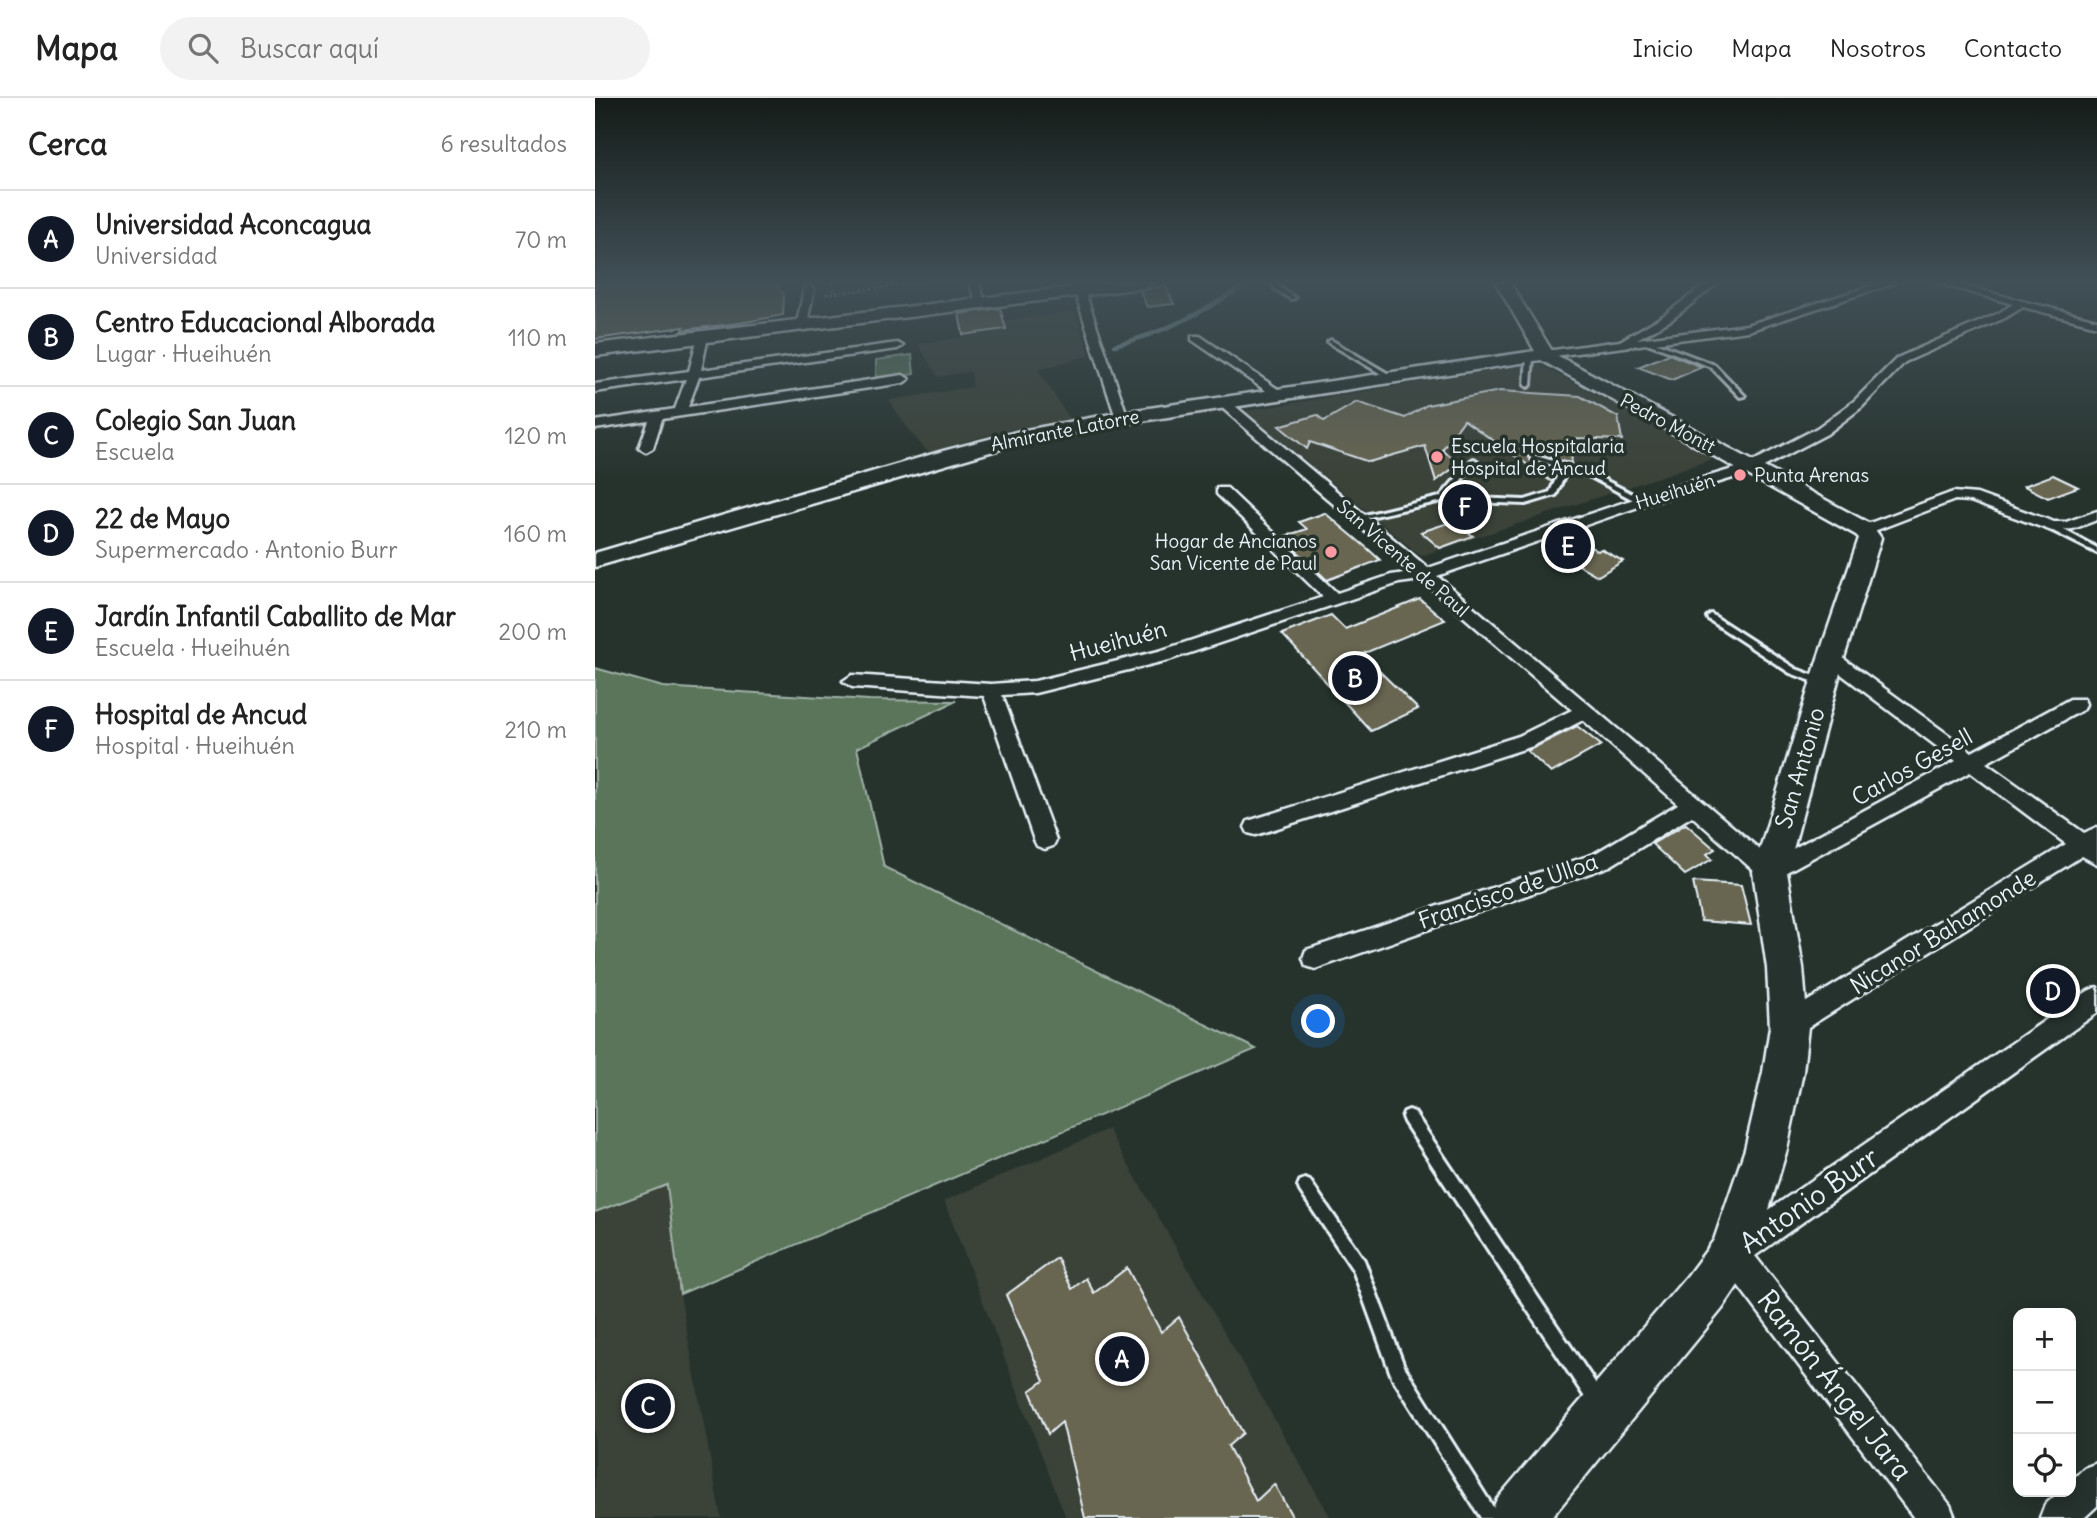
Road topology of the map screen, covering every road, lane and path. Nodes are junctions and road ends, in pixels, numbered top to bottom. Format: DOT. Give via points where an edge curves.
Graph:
graph roads {
  1 [pos="700,349"];
  2 [pos="872,349"];
  3 [pos="1100,349"];
  4 [pos="1213,349"];
  5 [pos="1343,349"];
  6 [pos="1535,349"];
  7 [pos="1583,349"];
  8 [pos="1668,349"];
  9 [pos="1925,349"];
  10 [pos="1538,355"];
  11 [pos="694,373"];
  12 [pos="1390,377"];
  13 [pos="903,379"];
  14 [pos="1528,385"];
  15 [pos="595,388"];
  16 [pos="1279,394"];
  17 [pos="1742,396"];
  18 [pos="1224,403"];
  19 [pos="680,412"];
  20 [pos="657,416"];
  21 [pos="1122,418"];
  22 [pos="595,425"];
  23 [pos="646,448"];
  24 [pos="1532,457"];
  25 [pos="1474,461"];
  26 [pos="1566,466"];
  27 [pos="1751,468"];
  28 [pos="1222,491"];
  29 [pos="1441,499"];
  30 [pos="1642,501"];
  31 [pos="2097,515"];
  32 [pos="1356,518"];
  33 [pos="2052,527"];
  34 [pos="1864,530"];
  35 [pos="2097,551"];
  36 [pos="595,560"];
  37 [pos="1423,575"];
  38 [pos="1334,599"];
  39 [pos="1711,617"];
  40 [pos="1828,670"];
  41 [pos="852,681"];
  42 [pos="991,690"];
  43 [pos="2077,704"];
  44 [pos="1585,710"];
  45 [pos="1972,762"];
  46 [pos="1691,806"];
  47 [pos="1256,827"];
  48 [pos="1045,840"];
  49 [pos="2092,845"];
  50 [pos="1770,873"];
  51 [pos="1315,958"];
  52 [pos="2097,999"];
  53 [pos="1789,1027"];
  54 [pos="1409,1117"];
  55 [pos="1305,1186"];
  56 [pos="1733,1253"];
  57 [pos="1603,1410"];
  58 [pos="2097,1481"];
  59 [pos="1491,1518"];
  60 [pos="1516,1518"];
  61 [pos="1937,1518"];
  62 [pos="2057,1518"];
  1 -- 11 [label="street"];
  2 -- 11 [label="street"];
  3 -- 21 [label="street"];
  4 -- 16 [label="street"];
  5 -- 12 [label="lane"];
  6 -- 10 [label="main road, Pedro Montt"];
  7 -- 10 [label="street"];
  8 -- 17 [label="lane" via="1713,366"];
  9 -- 27 [label="street, Hueihuén" via="1901,360 1858,404 1822,431"];
  10 -- 12 [label="main road, Almirante Latorre"];
  10 -- 14 [label="lane"];
  10 -- 27 [label="main road, Pedro Montt"];
  11 -- 15 [label="street"];
  11 -- 19 [label="street"];
  12 -- 16 [label="main road, Almirante Latorre"];
  13 -- 19 [label="street"];
  16 -- 18 [label="main road, Almirante Latorre"];
  18 -- 21 [label="main road, Almirante Latorre"];
  18 -- 32 [label="street, San Vicente de Paul"];
  19 -- 20 [label="street"];
  20 -- 22 [label="street"];
  20 -- 23 [label="street"];
  21 -- 36 [label="main road, Almirante Latorre" via="950,455"];
  24 -- 26 [label="lane"];
  25 -- 29 [label="lane"];
  26 -- 29 [label="lane" via="1553,493 1526,502"];
  26 -- 30 [label="lane"];
  27 -- 30 [label="street, Hueihuén"];
  27 -- 34 [label="main road, Pedro Montt"];
  28 -- 38 [label="street"];
  29 -- 32 [label="lane"];
  30 -- 37 [label="street, Hueihuén"];
  31 -- 33 [label="street"];
  32 -- 37 [label="street, San Vicente de Paul"];
  33 -- 34 [label="street" via="1972,497 1953,496"];
  33 -- 35 [label="lane"];
  34 -- 40 [label="main road, San Antonio" via="1870,538"];
  37 -- 38 [label="street, Hueihuén" via="1397,578"];
  37 -- 44 [label="street, San Vicente de Paul"];
  38 -- 42 [label="street, Hueihuén" via="1093,674 1035,687"];
  39 -- 40 [label="lane" via="1793,671"];
  40 -- 45 [label="street"];
  40 -- 50 [label="main road, San Antonio"];
  41 -- 42 [label="street, Hueihuén"];
  42 -- 48 [label="street"];
  43 -- 45 [label="street, Carlos Gesell"];
  44 -- 46 [label="street, San Vicente de Paul"];
  44 -- 47 [label="street" via="1526,741"];
  45 -- 49 [label="street"];
  45 -- 50 [label="street, Carlos Gesell"];
  46 -- 50 [label="street, San Vicente de Paul"];
  46 -- 51 [label="street, Francisco de Ulloa" via="1602,860"];
  49 -- 53 [label="street, Nicanor Bahamonde"];
  50 -- 53 [label="main road, San Antonio" via="1782,936"];
  52 -- 56 [label="street, Antonio Burr"];
  53 -- 56 [label="main road, San Antonio" via="1766,1149"];
  54 -- 57 [label="lane"];
  55 -- 59 [label="lane" via="1359,1265 1398,1370"];
  56 -- 57 [label="main road, Antonio Burr"];
  56 -- 61 [label="street, Ramón Ángel Jara"];
  57 -- 60 [label="main road, Antonio Burr"];
  58 -- 62 [label="street"];
}
